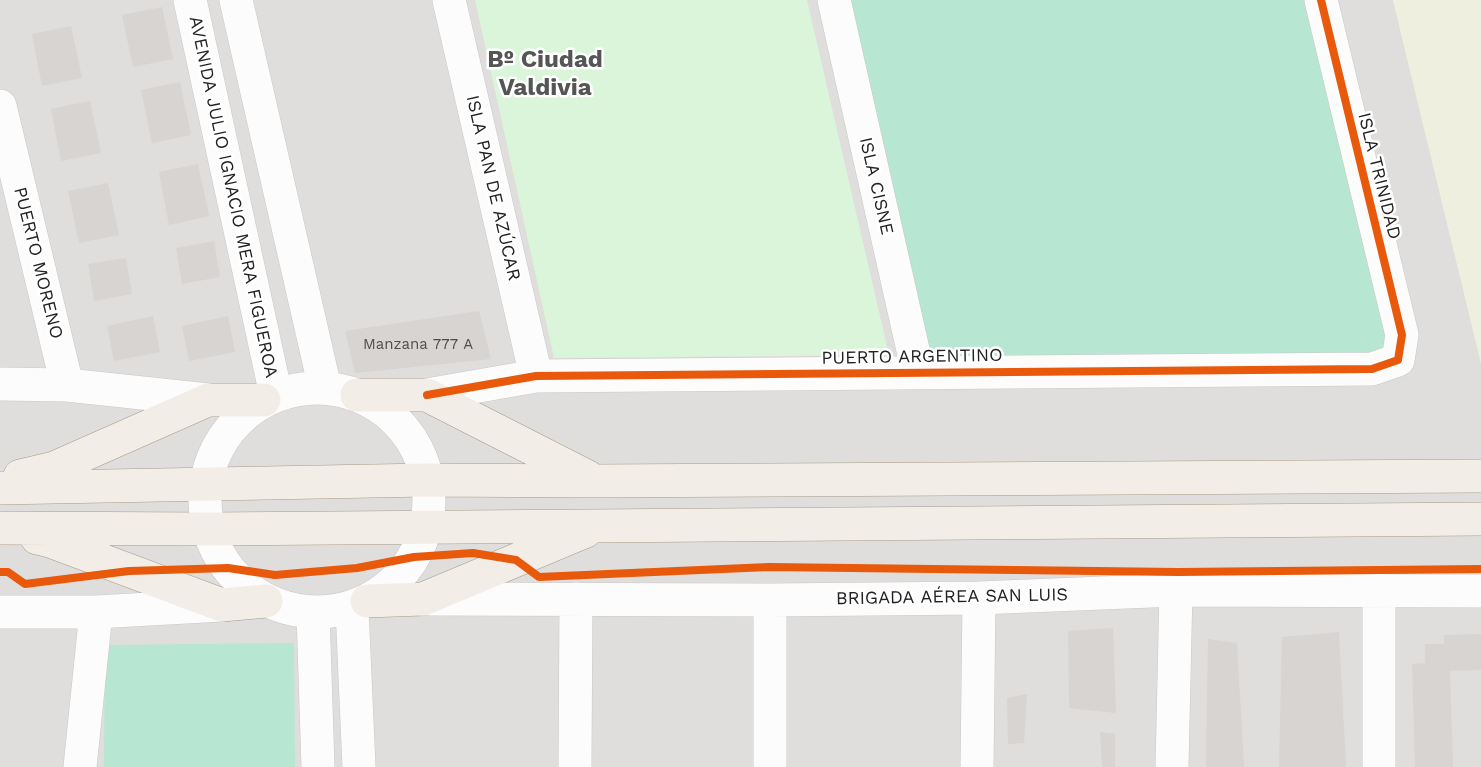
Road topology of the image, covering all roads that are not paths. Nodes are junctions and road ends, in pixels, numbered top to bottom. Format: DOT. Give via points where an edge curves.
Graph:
graph roads {
  1 [pos="189,0"];
  2 [pos="236,0"];
  3 [pos="449,0"];
  4 [pos="834,0"];
  5 [pos="1321,0"];
  6 [pos="0,106"];
  7 [pos="1398,360"];
  8 [pos="918,372"];
  9 [pos="536,376"];
  10 [pos="0,384"];
  11 [pos="67,385"];
  12 [pos="325,388"];
  13 [pos="357,395"];
  14 [pos="427,395"];
  15 [pos="270,398"];
  16 [pos="207,400"];
  17 [pos="1481,476"];
  18 [pos="427,480"];
  19 [pos="0,481"];
  20 [pos="595,481"];
  21 [pos="205,484"];
  22 [pos="0,488"];
  23 [pos="1481,519"];
  24 [pos="599,525"];
  25 [pos="426,526"];
  26 [pos="208,529"];
  27 [pos="0,530"];
  28 [pos="1176,590"];
  29 [pos="1379,590"];
  30 [pos="1481,591"];
  31 [pos="979,598"];
  32 [pos="423,599"];
  33 [pos="576,599"];
  34 [pos="770,600"];
  35 [pos="266,601"];
  36 [pos="359,604"];
  37 [pos="222,605"];
  38 [pos="0,612"];
  39 [pos="96,612"];
  40 [pos="313,613"];
  41 [pos="80,767"];
  42 [pos="318,767"];
  43 [pos="359,767"];
  44 [pos="575,767"];
  45 [pos="770,767"];
  46 [pos="977,767"];
  47 [pos="1172,767"];
  48 [pos="1379,767"];
  1 -- 15 [label="street, AVENIDA JULIO IGNACIO MERA FIGUEROA"];
  2 -- 12 [label="street"];
  3 -- 9 [label="street, ISLA PAN DE AZÚCAR"];
  4 -- 8 [label="street, ISLA CISNE"];
  5 -- 7 [label="street, ISLA TRINIDAD" via="1402,335"];
  6 -- 11 [label="street, PUERTO MORENO"];
  7 -- 8 [label="street, PUERTO ARGENTINO" via="1372,369"];
  8 -- 9 [label="street, PUERTO ARGENTINO"];
  9 -- 14 [label="street, PUERTO ARGENTINO"];
  10 -- 11 [label="street"];
  11 -- 16 [label="street"];
  12 -- 13 [label="street"];
  12 -- 15 [label="street" via="300,388"];
  13 -- 14 [label="main road"];
  13 -- 18 [label="street" via="390,414 414,444"];
  14 -- 20 [label="main road"];
  15 -- 16 [label="main road"];
  15 -- 21 [label="street" via="236,422 216,450"];
  16 -- 19 [label="main road" via="54,468"];
  17 -- 20 [label="main road"];
  18 -- 20 [label="main road"];
  18 -- 21 [label="main road"];
  18 -- 25 [label="street"];
  21 -- 22 [label="main road"];
  21 -- 26 [label="street"];
  23 -- 24 [label="main road"];
  24 -- 25 [label="main road"];
  24 -- 32 [label="main road"];
  25 -- 26 [label="main road"];
  25 -- 36 [label="street" via="414,556 394,582"];
  26 -- 27 [label="main road"];
  26 -- 35 [label="street" via="224,563 240,583"];
  27 -- 37 [label="main road" via="50,540"];
  28 -- 29 [label="street, BRIGADA AÉREA SAN LUIS"];
  28 -- 31 [label="street, BRIGADA AÉREA SAN LUIS"];
  28 -- 47 [label="street"];
  29 -- 30 [label="street, BRIGADA AÉREA SAN LUIS"];
  29 -- 48 [label="street"];
  31 -- 34 [label="street, BRIGADA AÉREA SAN LUIS"];
  31 -- 46 [label="street"];
  32 -- 33 [label="street, BRIGADA AÉREA SAN LUIS"];
  32 -- 36 [label="main road"];
  33 -- 34 [label="street, BRIGADA AÉREA SAN LUIS"];
  33 -- 44 [label="street"];
  34 -- 45 [label="street"];
  35 -- 37 [label="main road"];
  35 -- 40 [label="street" via="289,610"];
  36 -- 40 [label="street"];
  36 -- 43 [label="street"];
  37 -- 39 [label="street"];
  38 -- 39 [label="street"];
  39 -- 41 [label="street"];
  40 -- 42 [label="street"];
}
